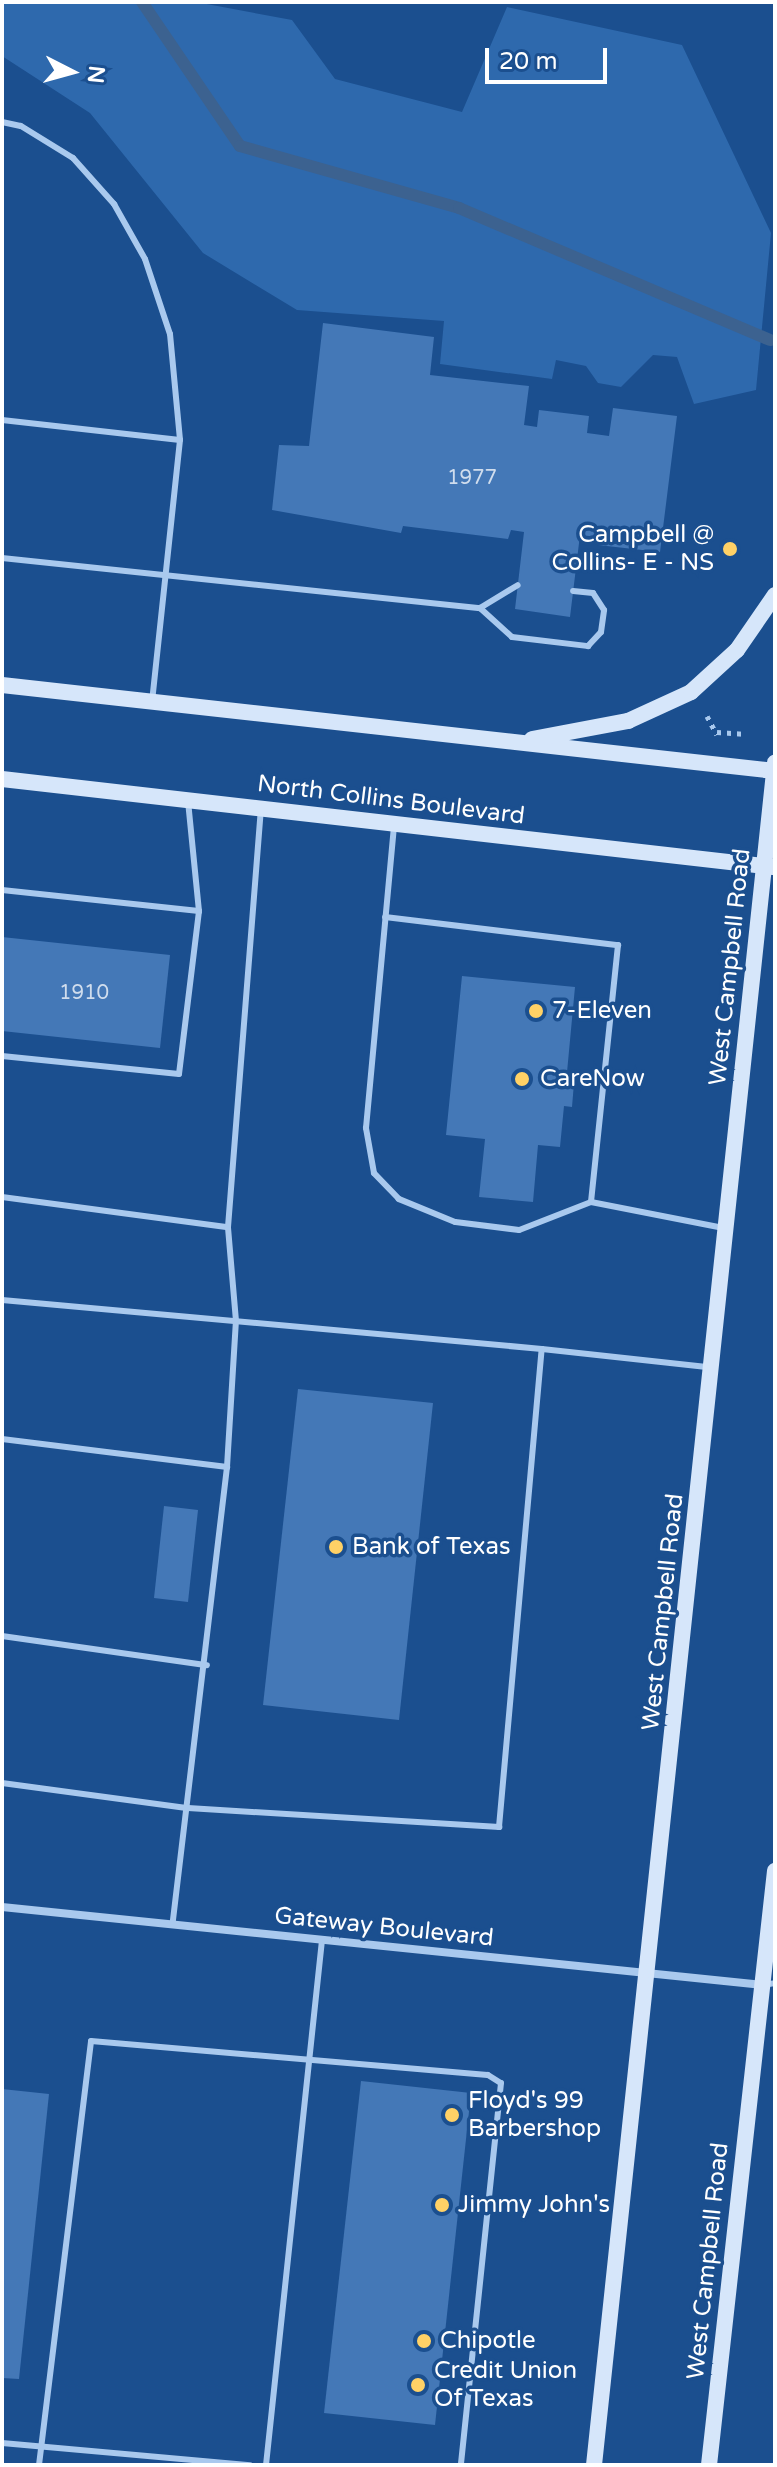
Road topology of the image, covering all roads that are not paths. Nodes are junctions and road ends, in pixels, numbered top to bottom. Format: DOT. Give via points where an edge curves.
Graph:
graph roads {
  1 [pos="2,122"];
  2 [pos="2,420"];
  3 [pos="180,440"];
  4 [pos="2,558"];
  5 [pos="165,575"];
  6 [pos="518,585"];
  7 [pos="573,591"];
  8 [pos="775,595"];
  9 [pos="480,608"];
  10 [pos="2,685"];
  11 [pos="151,701"];
  12 [pos="514,742"];
  13 [pos="775,763"];
  14 [pos="775,771"];
  15 [pos="2,779"];
  16 [pos="188,801"];
  17 [pos="261,809"];
  18 [pos="394,824"];
  19 [pos="770,867"];
  20 [pos="2,890"];
  21 [pos="199,911"];
  22 [pos="385,917"];
  23 [pos="2,1056"];
  24 [pos="2,1197"];
  25 [pos="591,1202"];
  26 [pos="228,1227"];
  27 [pos="727,1229"];
  28 [pos="2,1300"];
  29 [pos="236,1321"];
  30 [pos="542,1349"];
  31 [pos="712,1368"];
  32 [pos="2,1439"];
  33 [pos="227,1467"];
  34 [pos="2,1636"];
  35 [pos="207,1665"];
  36 [pos="2,1783"];
  37 [pos="188,1808"];
  38 [pos="775,1871"];
  39 [pos="2,1907"];
  40 [pos="172,1925"];
  41 [pos="322,1940"];
  42 [pos="649,1973"];
  43 [pos="771,1987"];
  44 [pos="307,2060"];
  45 [pos="2,2443"];
  46 [pos="41,2448"];
  47 [pos="39,2465"];
  48 [pos="250,2465"];
  49 [pos="266,2465"];
  50 [pos="461,2465"];
  51 [pos="594,2465"];
  52 [pos="709,2465"];
  1 -- 3 [label="lane" via="21,126 73,158 114,204 138,245 170,334"];
  2 -- 3 [label="lane"];
  3 -- 5 [label="lane"];
  4 -- 5 [label="lane"];
  5 -- 9 [label="lane"];
  5 -- 11 [label="lane"];
  6 -- 9 [label="lane"];
  7 -- 9 [label="lane" via="593,593 604,610 601,632 588,646 512,637"];
  8 -- 12 [label="main road" via="737,650 691,692 628,721"];
  10 -- 11 [label="main road"];
  11 -- 12 [label="main road"];
  12 -- 14 [label="main road"];
  13 -- 14 [label="main road, West Campbell Road"];
  14 -- 19 [label="main road, West Campbell Road"];
  15 -- 16 [label="main road, North Collins Boulevard"];
  16 -- 17 [label="main road, North Collins Boulevard"];
  16 -- 21 [label="lane"];
  17 -- 18 [label="main road, North Collins Boulevard"];
  17 -- 26 [label="lane"];
  18 -- 19 [label="main road, North Collins Boulevard"];
  18 -- 22 [label="lane"];
  19 -- 27 [label="main road, West Campbell Road"];
  20 -- 21 [label="lane"];
  21 -- 23 [label="lane" via="179,1074"];
  22 -- 25 [label="lane" via="618,945"];
  22 -- 25 [label="lane" via="366,1128 374,1173 399,1199 455,1222 519,1230"];
  24 -- 26 [label="lane"];
  25 -- 27 [label="lane"];
  26 -- 29 [label="lane"];
  27 -- 31 [label="main road, West Campbell Road"];
  28 -- 29 [label="lane"];
  29 -- 30 [label="lane"];
  29 -- 33 [label="lane"];
  30 -- 31 [label="lane"];
  30 -- 37 [label="lane" via="499,1827"];
  31 -- 42 [label="main road, West Campbell Road"];
  32 -- 33 [label="lane"];
  33 -- 35 [label="lane"];
  34 -- 35 [label="lane"];
  35 -- 37 [label="lane"];
  36 -- 37 [label="lane"];
  37 -- 40 [label="lane"];
  38 -- 43 [label="main road, West Campbell Road"];
  39 -- 40 [label="street, Gateway Boulevard"];
  40 -- 41 [label="street, Gateway Boulevard"];
  41 -- 42 [label="street, Gateway Boulevard"];
  41 -- 44 [label="lane"];
  42 -- 43 [label="street, Gateway Boulevard"];
  42 -- 51 [label="main road, West Campbell Road"];
  43 -- 52 [label="main road, West Campbell Road"];
  44 -- 46 [label="lane" via="91,2041"];
  44 -- 49 [label="lane"];
  44 -- 50 [label="lane" via="488,2075 501,2083"];
  45 -- 46 [label="lane"];
  46 -- 47 [label="lane"];
  46 -- 48 [label="lane"];
}
